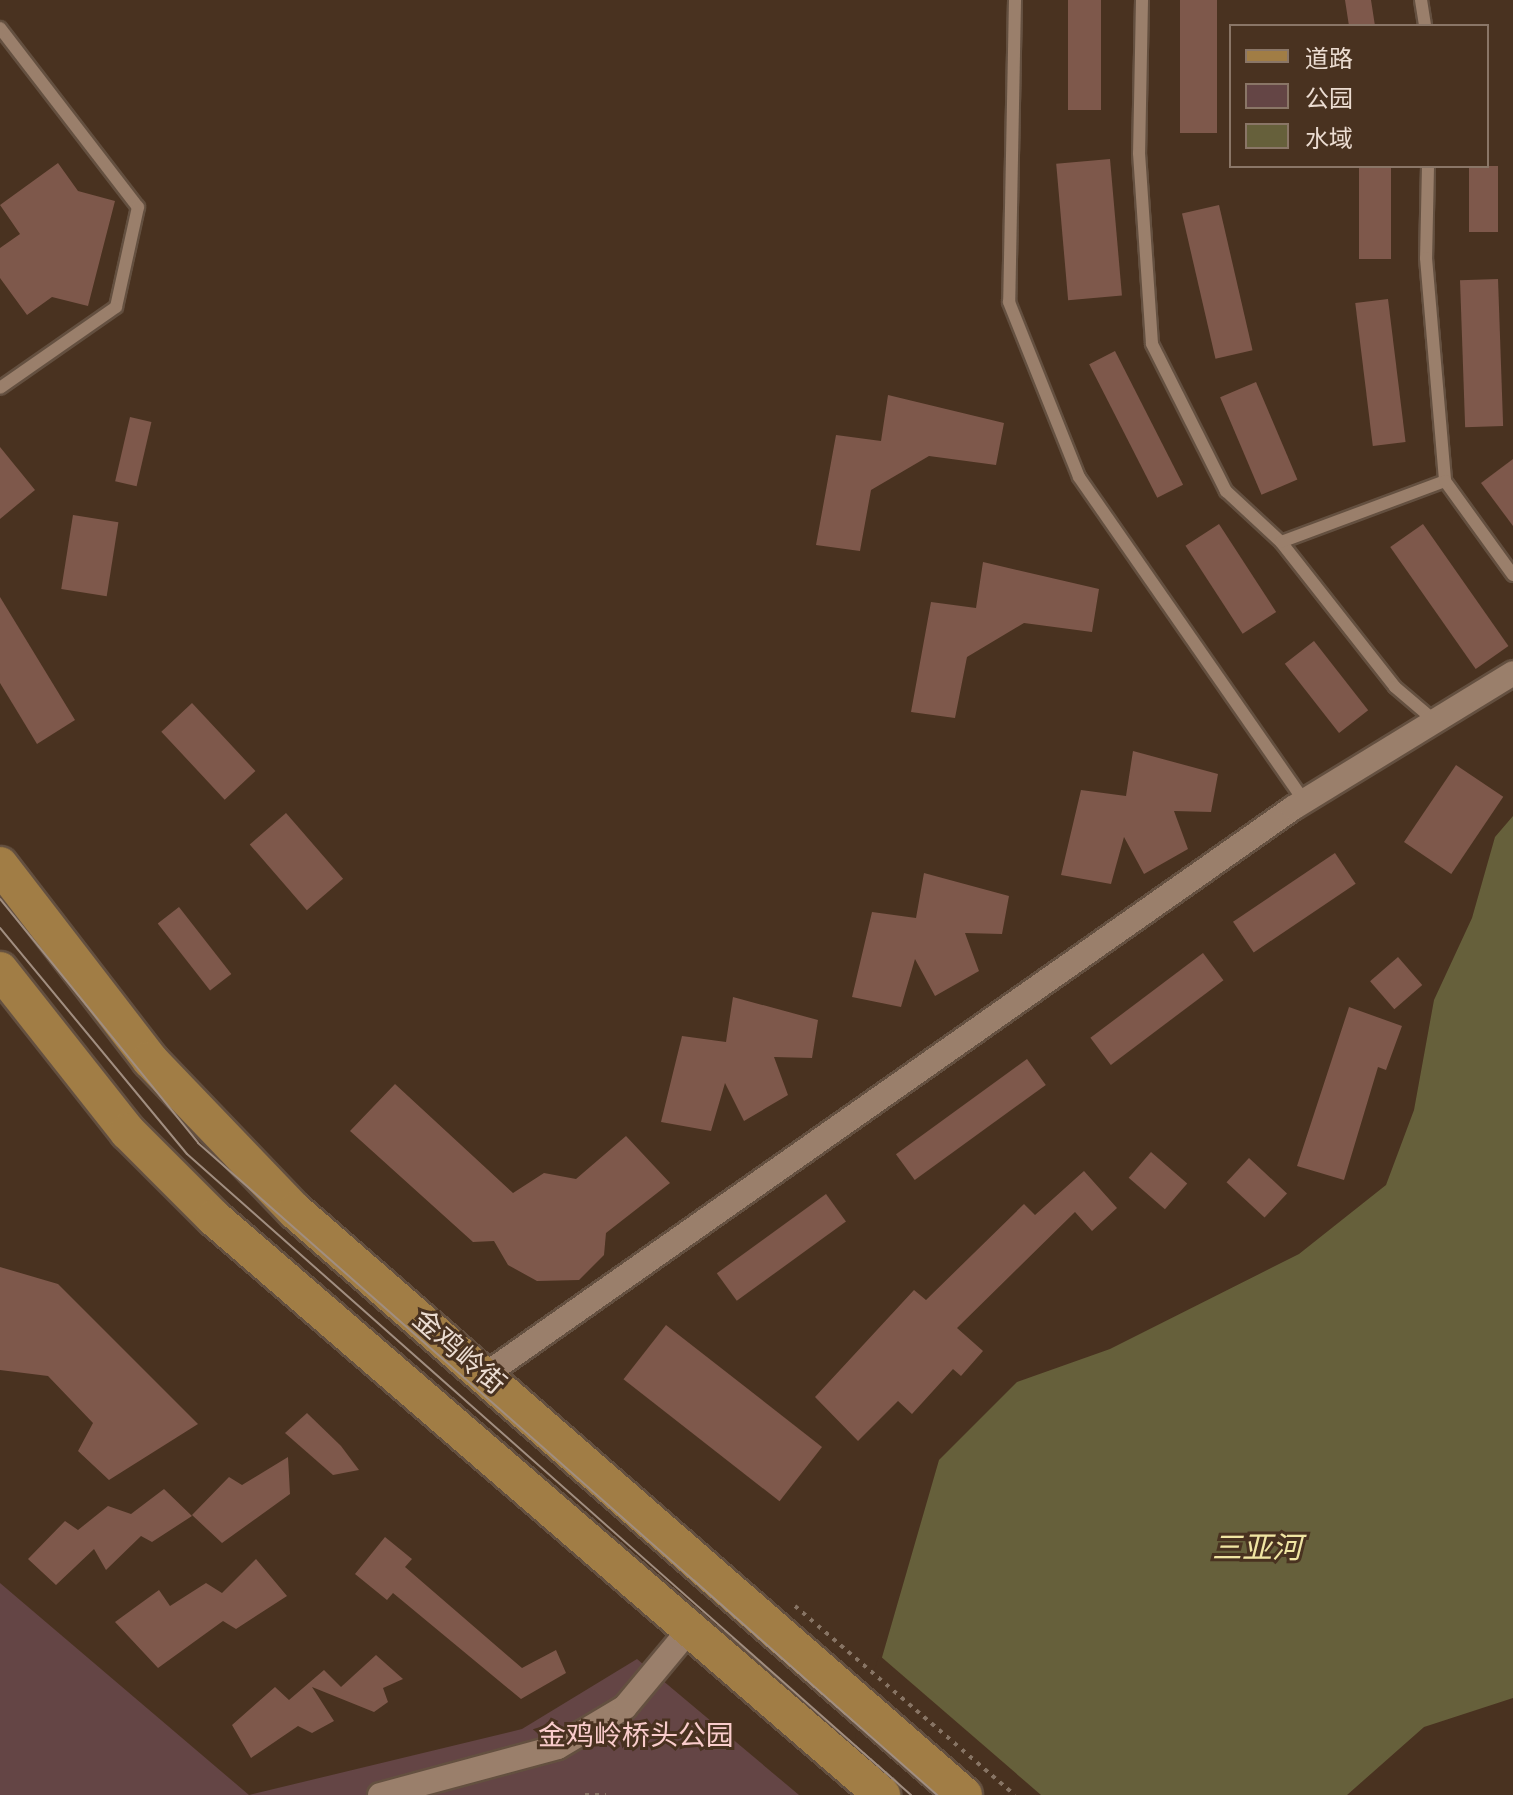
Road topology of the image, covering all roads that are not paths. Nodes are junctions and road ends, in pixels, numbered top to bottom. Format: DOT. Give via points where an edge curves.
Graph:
graph roads {
  1 [pos="1015,0"];
  2 [pos="1142,0"];
  3 [pos="1421,0"];
  4 [pos="1425,24"];
  5 [pos="0,28"];
  6 [pos="1428,168"];
  7 [pos="0,388"];
  8 [pos="1445,481"];
  9 [pos="1281,542"];
  10 [pos="1513,575"];
  11 [pos="1513,673"];
  12 [pos="1435,721"];
  13 [pos="1306,805"];
  14 [pos="0,865"];
  15 [pos="0,970"];
  16 [pos="485,1375"];
  17 [pos="690,1629"];
  18 [pos="380,1795"];
  19 [pos="882,1795"];
  20 [pos="964,1795"];
  1 -- 13 [label="lane" via="1009,302 1079,477"];
  2 -- 9 [label="lane" via="1139,153 1152,344 1226,491"];
  3 -- 4 [label="lane"];
  5 -- 7 [label="lane" via="138,207 116,307"];
  6 -- 8 [label="lane" via="1426,258"];
  8 -- 9 [label="lane"];
  8 -- 10 [label="lane"];
  9 -- 12 [label="lane" via="1395,687"];
  11 -- 12 [label="street"];
  12 -- 13 [label="street"];
  13 -- 16 [label="street"];
  14 -- 16 [label="main road, 金鸡岭街" via="150,1060 225,1142"];
  15 -- 17 [label="main road, 金鸡岭街" via="128,1132 214,1218"];
  16 -- 20 [label="main road, 金鸡岭街" via="780,1614"];
  17 -- 18 [label="street" via="625,1707 558,1747"];
  17 -- 19 [label="main road, 金鸡岭街"];
}
